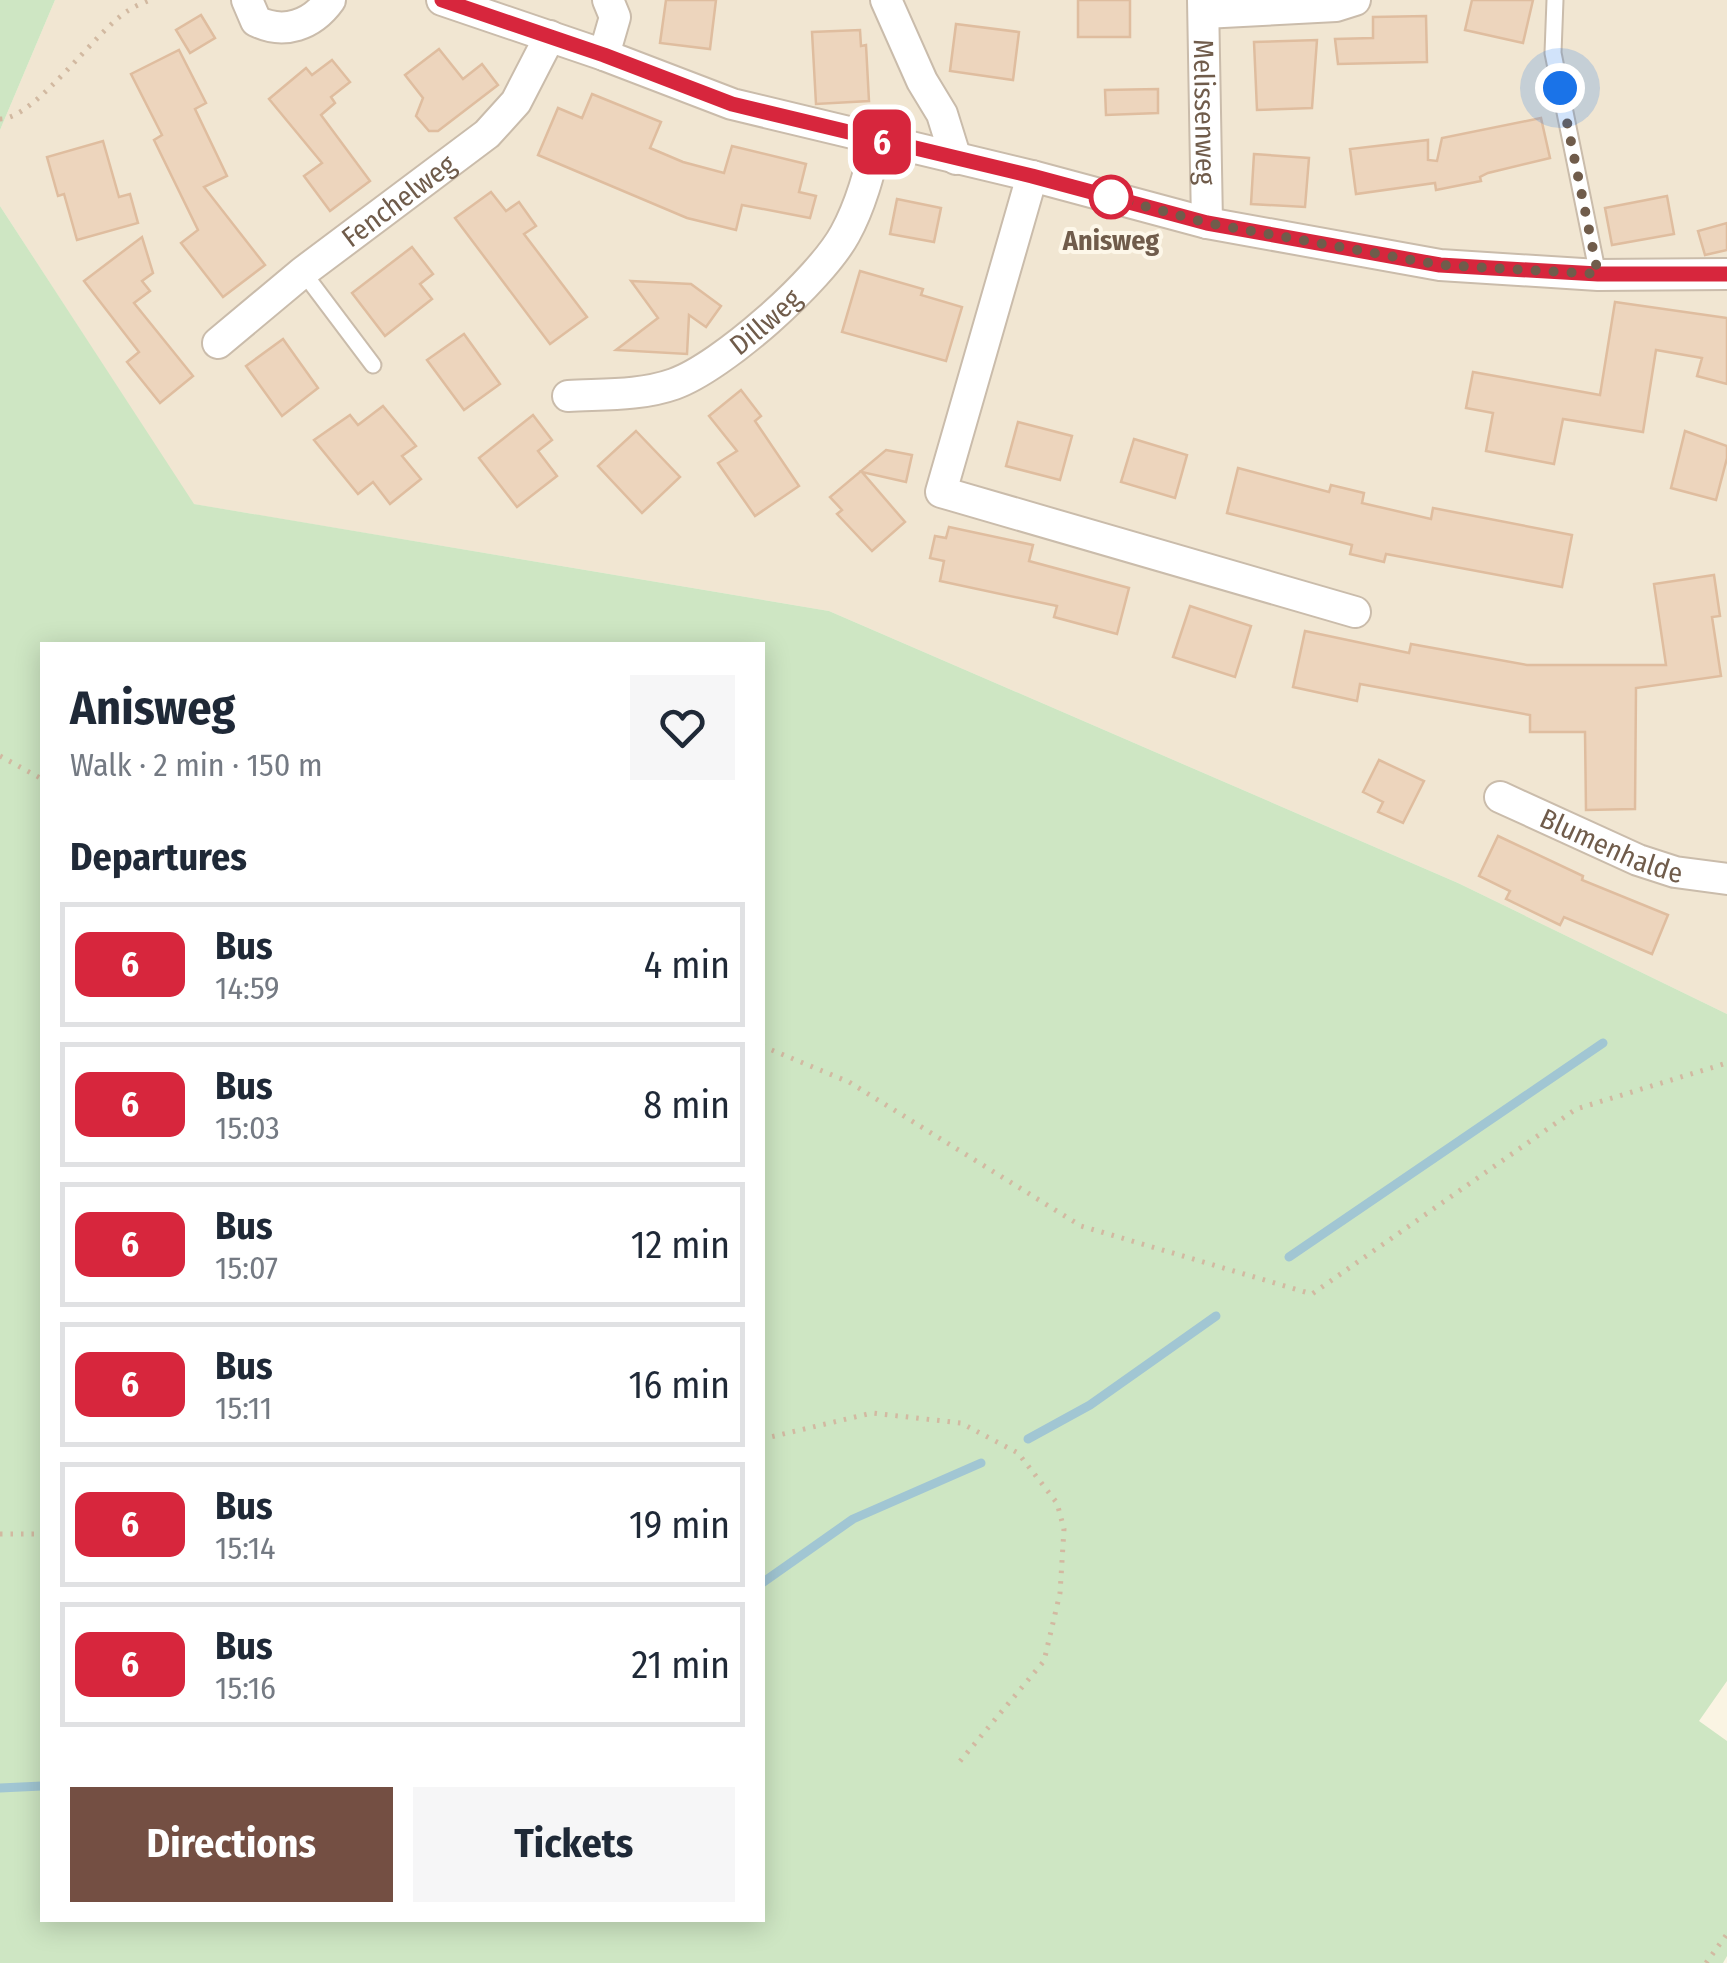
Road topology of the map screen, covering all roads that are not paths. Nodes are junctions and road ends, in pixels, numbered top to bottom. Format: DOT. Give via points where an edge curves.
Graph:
graph roads {
  1 [pos="246,0"];
  2 [pos="330,0"];
  3 [pos="442,0"];
  4 [pos="608,0"];
  5 [pos="886,0"];
  6 [pos="1355,0"];
  7 [pos="1555,0"];
  8 [pos="1204,6"];
  9 [pos="550,36"];
  10 [pos="604,55"];
  11 [pos="877,140"];
  12 [pos="956,160"];
  13 [pos="1032,176"];
  14 [pos="1207,223"];
  15 [pos="303,272"];
  16 [pos="1598,274"];
  17 [pos="1727,274"];
  18 [pos="218,343"];
  19 [pos="373,364"];
  20 [pos="568,396"];
  21 [pos="1355,612"];
  22 [pos="1500,797"];
  23 [pos="1727,879"];
  1 -- 2 [label="street" via="256,22 274,30 312,18"];
  3 -- 9 [label="street"];
  4 -- 10 [label="street" via="615,18"];
  5 -- 12 [label="street" via="942,114"];
  6 -- 8 [label="street" via="1336,6"];
  7 -- 16 [label="lane" via="1553,52"];
  8 -- 14 [label="street, Melissenweg"];
  9 -- 10 [label="street"];
  9 -- 15 [label="street, Fenchelweg" via="516,102 487,134"];
  10 -- 11 [label="street" via="732,104"];
  11 -- 12 [label="street"];
  11 -- 20 [label="street, Dillweg" via="844,238 821,268 738,343 675,384"];
  12 -- 13 [label="street"];
  13 -- 14 [label="street"];
  13 -- 21 [label="street" via="941,492"];
  14 -- 16 [label="street" via="1440,265"];
  15 -- 18 [label="street, Fenchelweg"];
  15 -- 19 [label="lane"];
  16 -- 17 [label="street"];
  22 -- 23 [label="street, Blumenhalde" via="1638,860"];
}
